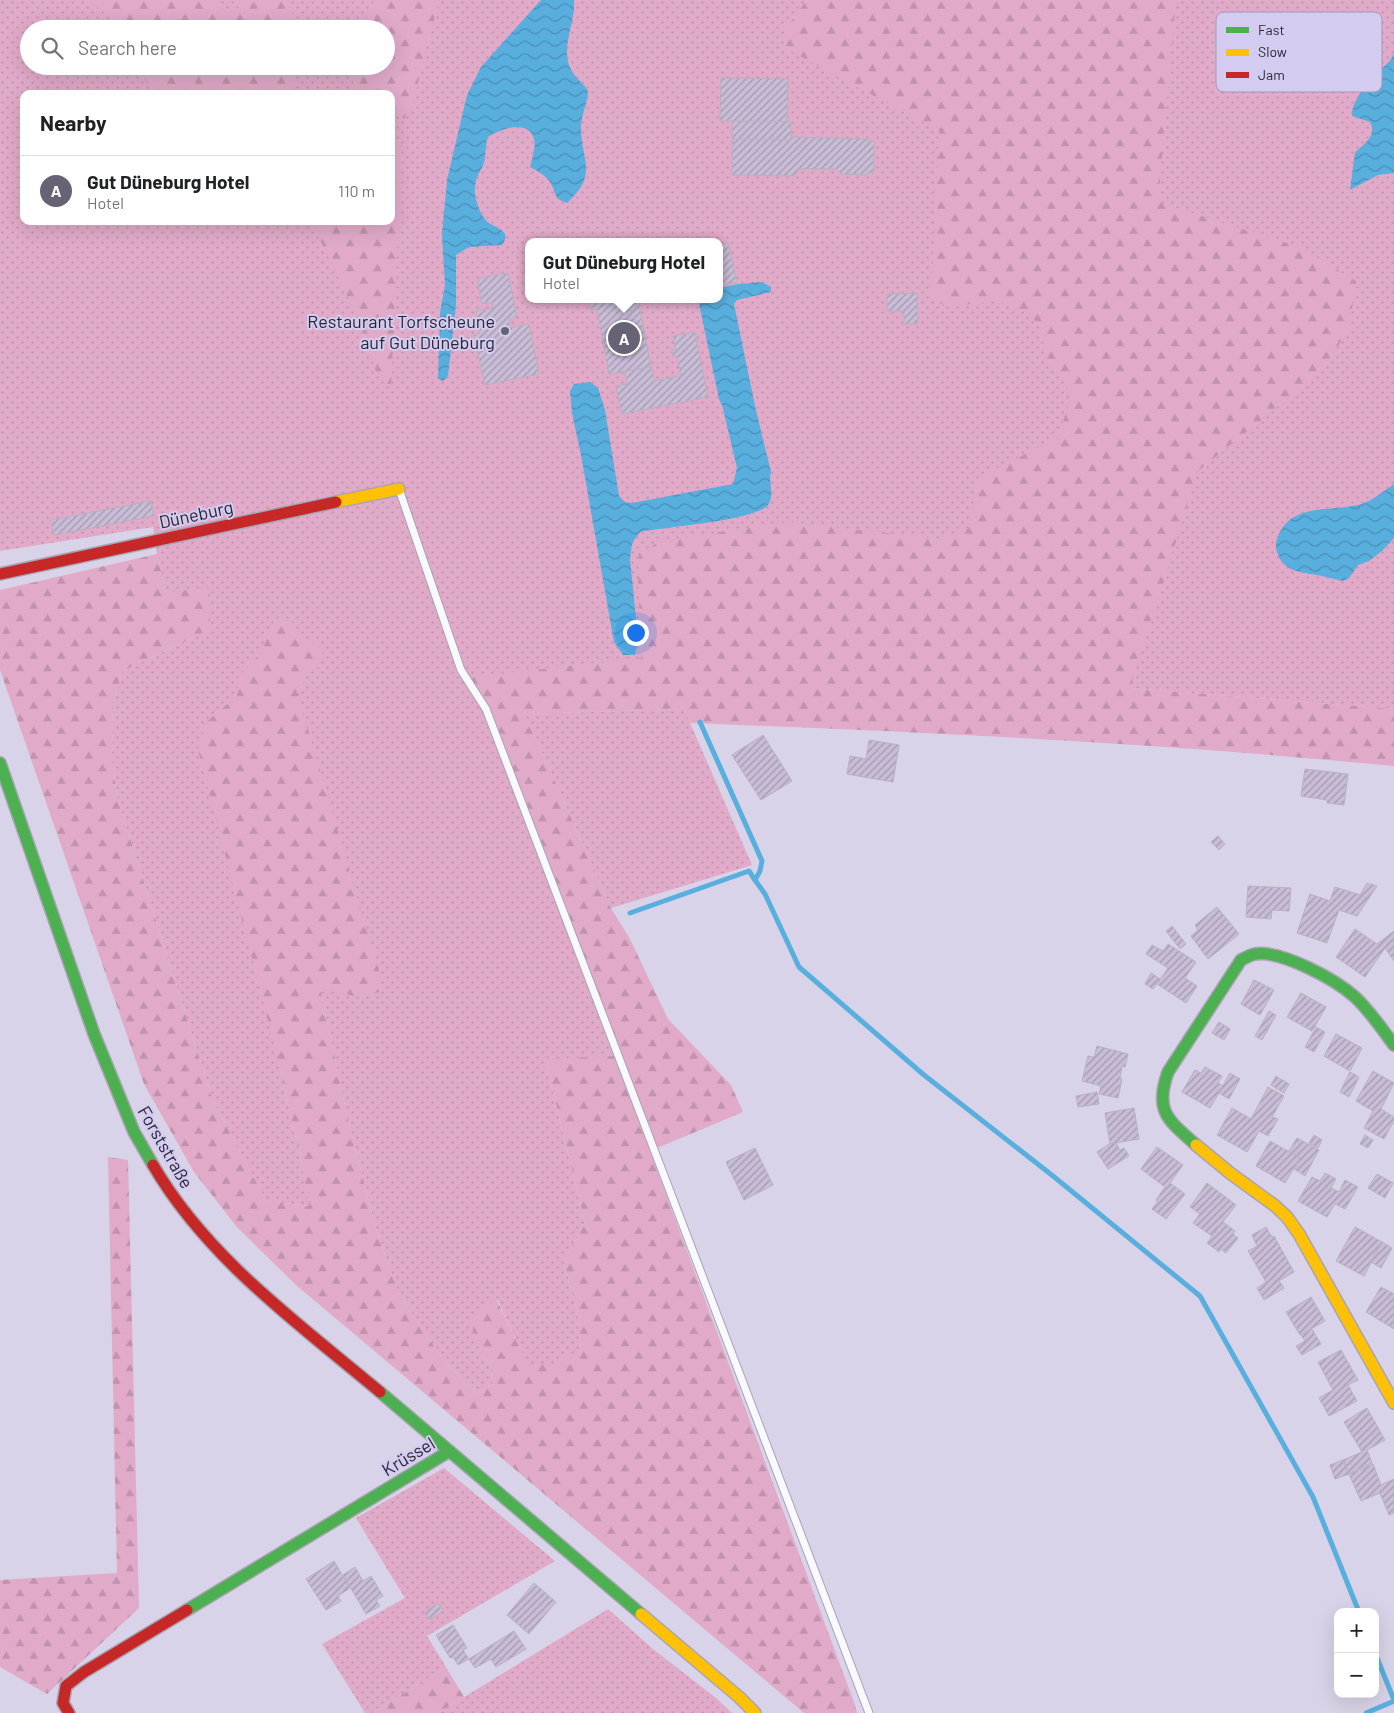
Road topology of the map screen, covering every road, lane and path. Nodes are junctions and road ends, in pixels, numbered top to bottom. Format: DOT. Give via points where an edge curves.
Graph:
graph roads {
  1 [pos="399,489"];
  2 [pos="0,574"];
  3 [pos="0,763"];
  4 [pos="1394,1045"];
  5 [pos="1394,1403"];
  6 [pos="448,1452"];
  7 [pos="69,1713"];
  8 [pos="755,1713"];
  9 [pos="869,1713"];
  1 -- 2 [label="street, Düneburg"];
  1 -- 9 [label="lane" via="461,670 486,709"];
  3 -- 6 [label="street, Forststraße" via="101,1051 134,1132 165,1186 192,1222 240,1274"];
  4 -- 5 [label="street" via="1377,1020 1354,996 1332,980 1296,963 1255,954 1241,960 1168,1072 1162,1088 1162,1106 1171,1122 1274,1205 1300,1234"];
  6 -- 7 [label="street, Krüssel" via="84,1672 66,1686 63,1703"];
  6 -- 8 [label="street, Krüssel"];
}
